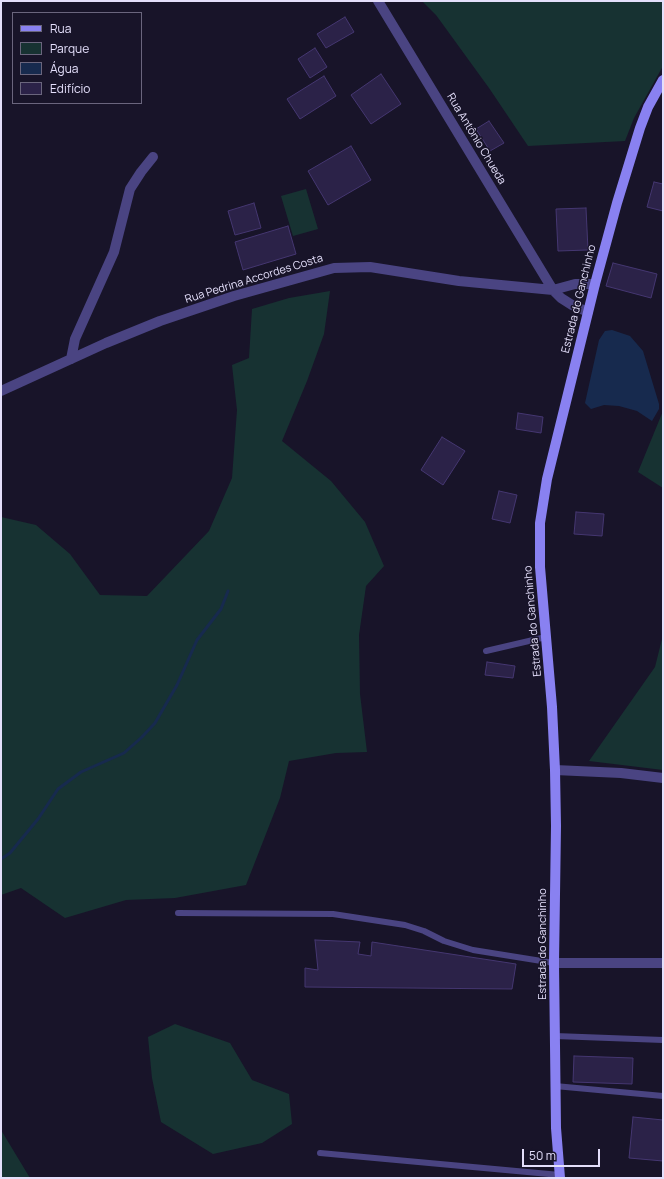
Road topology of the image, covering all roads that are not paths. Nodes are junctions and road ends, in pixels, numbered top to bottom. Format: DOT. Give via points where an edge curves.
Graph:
graph roads {
  1 [pos="378,1"];
  2 [pos="663,80"];
  3 [pos="153,157"];
  4 [pos="595,284"];
  5 [pos="553,290"];
  6 [pos="588,312"];
  7 [pos="71,359"];
  8 [pos="1,391"];
  9 [pos="546,637"];
  10 [pos="486,651"];
  11 [pos="555,770"];
  12 [pos="663,778"];
  13 [pos="178,913"];
  14 [pos="554,963"];
  15 [pos="663,964"];
  16 [pos="555,1036"];
  17 [pos="663,1040"];
  18 [pos="555,1086"];
  19 [pos="663,1096"];
  20 [pos="320,1153"];
  21 [pos="560,1176"];
  1 -- 5 [label="street, Rua Antônio Chueda"];
  2 -- 4 [label="street, Estrada do Ganchinho" via="640,128"];
  3 -- 7 [label="street" via="130,189 114,252 75,339"];
  4 -- 5 [label="street, Rua Pedrina Accordes Costa" via="575,284"];
  4 -- 6 [label="street, Estrada do Ganchinho"];
  5 -- 6 [label="street" via="572,305"];
  5 -- 7 [label="street, Rua Pedrina Accordes Costa" via="459,281 370,267 334,268 180,313"];
  6 -- 9 [label="street, Estrada do Ganchinho" via="547,479 540,523 540,567"];
  7 -- 8 [label="street, Rua Pedrina Accordes Costa"];
  9 -- 10 [label="lane"];
  9 -- 11 [label="street, Estrada do Ganchinho"];
  11 -- 12 [label="street"];
  11 -- 14 [label="street, Estrada do Ganchinho"];
  13 -- 14 [label="lane" via="333,914 405,925 473,950"];
  14 -- 15 [label="street"];
  14 -- 16 [label="street, Estrada do Ganchinho"];
  16 -- 17 [label="lane"];
  16 -- 18 [label="street, Estrada do Ganchinho"];
  18 -- 19 [label="lane"];
  18 -- 21 [label="street, Estrada do Ganchinho"];
  20 -- 21 [label="lane"];
}
